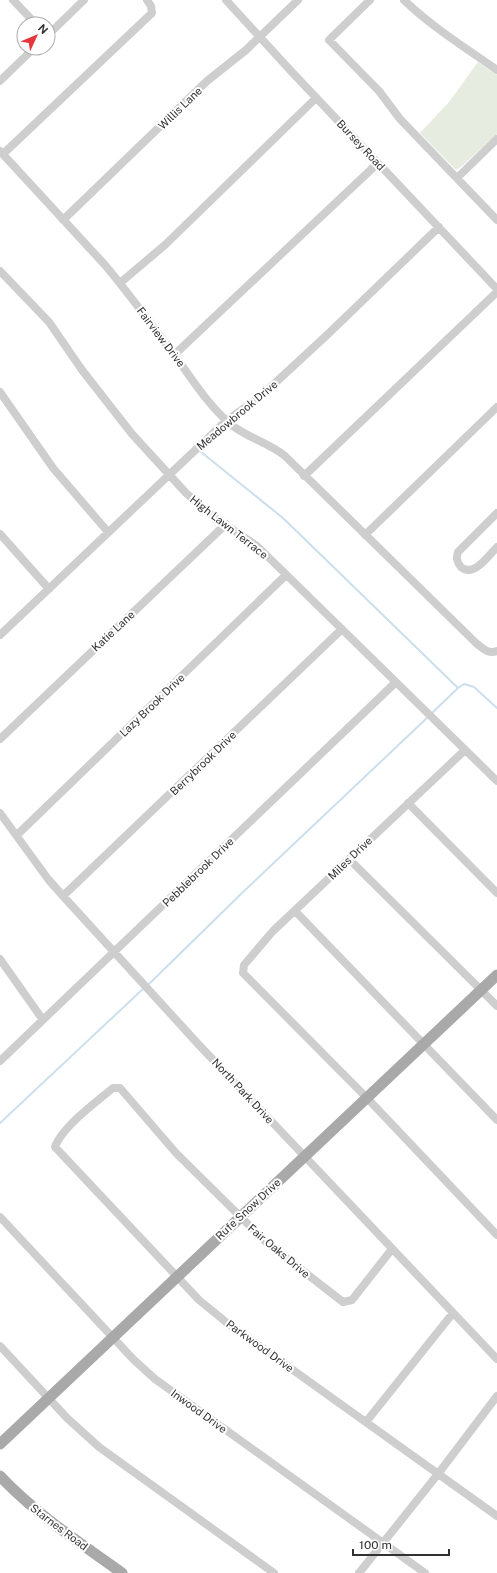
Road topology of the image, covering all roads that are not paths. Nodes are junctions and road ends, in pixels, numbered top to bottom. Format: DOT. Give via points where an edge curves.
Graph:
graph roads {
  1 [pos="13,0"];
  2 [pos="84,0"];
  3 [pos="147,0"];
  4 [pos="226,0"];
  5 [pos="298,0"];
  6 [pos="370,0"];
  7 [pos="404,0"];
  8 [pos="28,16"];
  9 [pos="56,27"];
  10 [pos="260,38"];
  11 [pos="26,56"];
  12 [pos="497,70"];
  13 [pos="0,81"];
  14 [pos="316,98"];
  15 [pos="497,139"];
  16 [pos="2,153"];
  17 [pos="378,163"];
  18 [pos="457,178"];
  19 [pos="64,220"];
  20 [pos="497,220"];
  21 [pos="438,227"];
  22 [pos="0,271"];
  23 [pos="120,283"];
  24 [pos="497,289"];
  25 [pos="497,292"];
  26 [pos="174,355"];
  27 [pos="0,392"];
  28 [pos="497,407"];
  29 [pos="226,421"];
  30 [pos="169,474"];
  31 [pos="304,476"];
  32 [pos="497,513"];
  33 [pos="226,524"];
  34 [pos="108,532"];
  35 [pos="0,534"];
  36 [pos="365,535"];
  37 [pos="497,547"];
  38 [pos="286,575"];
  39 [pos="49,589"];
  40 [pos="342,629"];
  41 [pos="0,636"];
  42 [pos="495,652"];
  43 [pos="396,682"];
  44 [pos="0,739"];
  45 [pos="465,750"];
  46 [pos="497,781"];
  47 [pos="408,803"];
  48 [pos="0,813"];
  49 [pos="17,835"];
  50 [pos="349,859"];
  51 [pos="497,893"];
  52 [pos="63,896"];
  53 [pos="295,910"];
  54 [pos="114,952"];
  55 [pos="0,959"];
  56 [pos="497,975"];
  57 [pos="481,990"];
  58 [pos="497,1006"];
  59 [pos="43,1020"];
  60 [pos="424,1044"];
  61 [pos="0,1061"];
  62 [pos="120,1088"];
  63 [pos="367,1098"];
  64 [pos="497,1120"];
  65 [pos="304,1156"];
  66 [pos="0,1217"];
  67 [pos="240,1217"];
  68 [pos="497,1235"];
  69 [pos="392,1249"];
  70 [pos="176,1277"];
  71 [pos="453,1313"];
  72 [pos="113,1337"];
  73 [pos="0,1346"];
  74 [pos="497,1359"];
  75 [pos="497,1396"];
  76 [pos="48,1398"];
  77 [pos="366,1422"];
  78 [pos="0,1444"];
  79 [pos="438,1474"];
  80 [pos="0,1476"];
  81 [pos="497,1516"];
  82 [pos="384,1543"];
  83 [pos="122,1573"];
  84 [pos="274,1573"];
  85 [pos="359,1573"];
  86 [pos="425,1573"];
  1 -- 8 [label="street"];
  2 -- 9 [label="street"];
  3 -- 16 [label="street" via="152,13"];
  4 -- 10 [label="street, Bursey Road"];
  5 -- 10 [label="street, Willis Lane"];
  6 -- 18 [label="street" via="330,40"];
  7 -- 12 [label="street" via="436,27"];
  10 -- 14 [label="street, Bursey Road"];
  10 -- 19 [label="street, Willis Lane" via="208,82"];
  11 -- 13 [label="street"];
  14 -- 17 [label="street, Bursey Road"];
  14 -- 23 [label="street" via="166,244"];
  15 -- 18 [label="street"];
  16 -- 19 [label="street, Fairview Drive"];
  17 -- 21 [label="street, Bursey Road"];
  17 -- 26 [label="street"];
  18 -- 20 [label="street"];
  19 -- 23 [label="street, Fairview Drive"];
  21 -- 24 [label="street, Bursey Road"];
  21 -- 29 [label="street, Meadowbrook Drive" via="261,396"];
  22 -- 30 [label="street, High Lawn Terrace" via="49,322 82,370 132,434"];
  23 -- 26 [label="street, Fairview Drive"];
  25 -- 31 [label="street"];
  26 -- 29 [label="street, Fairview Drive"];
  27 -- 34 [label="street" via="53,468"];
  28 -- 36 [label="street"];
  29 -- 30 [label="street, Meadowbrook Drive"];
  29 -- 31 [label="street, Fairview Drive" via="276,449"];
  30 -- 33 [label="street, High Lawn Terrace" via="186,493"];
  30 -- 34 [label="street, Meadowbrook Drive"];
  31 -- 36 [label="street, Fairview Drive"];
  32 -- 37 [label="street" via="458,552 458,563 466,570 476,568"];
  33 -- 38 [label="street, High Lawn Terrace" via="257,546"];
  33 -- 44 [label="street, Katie Lane"];
  34 -- 39 [label="street, Meadowbrook Drive"];
  35 -- 39 [label="street"];
  36 -- 42 [label="street, Fairview Drive" via="477,644 488,652"];
  38 -- 40 [label="street, High Lawn Terrace"];
  38 -- 49 [label="street, Lazy Brook Drive"];
  39 -- 41 [label="street, Meadowbrook Drive"];
  40 -- 43 [label="street, High Lawn Terrace"];
  40 -- 52 [label="street, Berrybrook Drive"];
  43 -- 45 [label="street, High Lawn Terrace"];
  43 -- 54 [label="street, Pebblebrook Drive"];
  45 -- 46 [label="street, High Lawn Terrace"];
  45 -- 47 [label="street, Miles Drive"];
  47 -- 50 [label="street, Miles Drive"];
  47 -- 51 [label="street"];
  48 -- 49 [label="street, North Park Drive"];
  49 -- 52 [label="street, North Park Drive"];
  50 -- 53 [label="street, Miles Drive"];
  50 -- 57 [label="street"];
  52 -- 54 [label="street, North Park Drive"];
  53 -- 60 [label="street"];
  53 -- 63 [label="street, Miles Drive" via="248,959 243,973"];
  54 -- 59 [label="street, Pebblebrook Drive"];
  54 -- 65 [label="street, North Park Drive"];
  55 -- 59 [label="street"];
  56 -- 57 [label="main road, Rufe Snow Drive"];
  57 -- 58 [label="street"];
  57 -- 60 [label="main road, Rufe Snow Drive"];
  59 -- 61 [label="street, Pebblebrook Drive"];
  60 -- 63 [label="main road, Rufe Snow Drive"];
  60 -- 64 [label="street"];
  62 -- 67 [label="street, Fair Oaks Drive" via="176,1153"];
  62 -- 70 [label="street, Parkwood Drive" via="113,1088 90,1107 65,1131 55,1147"];
  63 -- 65 [label="main road, Rufe Snow Drive"];
  63 -- 68 [label="street"];
  65 -- 67 [label="main road, Rufe Snow Drive"];
  65 -- 69 [label="street, North Park Drive"];
  66 -- 72 [label="street, Inwood Drive"];
  67 -- 69 [label="street, Fair Oaks Drive" via="267,1243 342,1302 352,1300"];
  67 -- 70 [label="main road, Rufe Snow Drive"];
  69 -- 71 [label="street, North Park Drive"];
  70 -- 72 [label="main road, Rufe Snow Drive"];
  70 -- 77 [label="street, Parkwood Drive" via="226,1322"];
  71 -- 74 [label="street, North Park Drive"];
  71 -- 77 [label="street"];
  72 -- 76 [label="main road, Rufe Snow Drive"];
  72 -- 82 [label="street, Inwood Drive" via="155,1379"];
  73 -- 76 [label="street"];
  75 -- 79 [label="street"];
  76 -- 78 [label="main road, Rufe Snow Drive"];
  76 -- 84 [label="street" via="99,1447"];
  77 -- 79 [label="street, Parkwood Drive"];
  79 -- 81 [label="street, Parkwood Drive"];
  79 -- 82 [label="street"];
  80 -- 83 [label="main road, Starnes Road" via="48,1520"];
  82 -- 85 [label="street"];
  82 -- 86 [label="street, Inwood Drive"];
}
